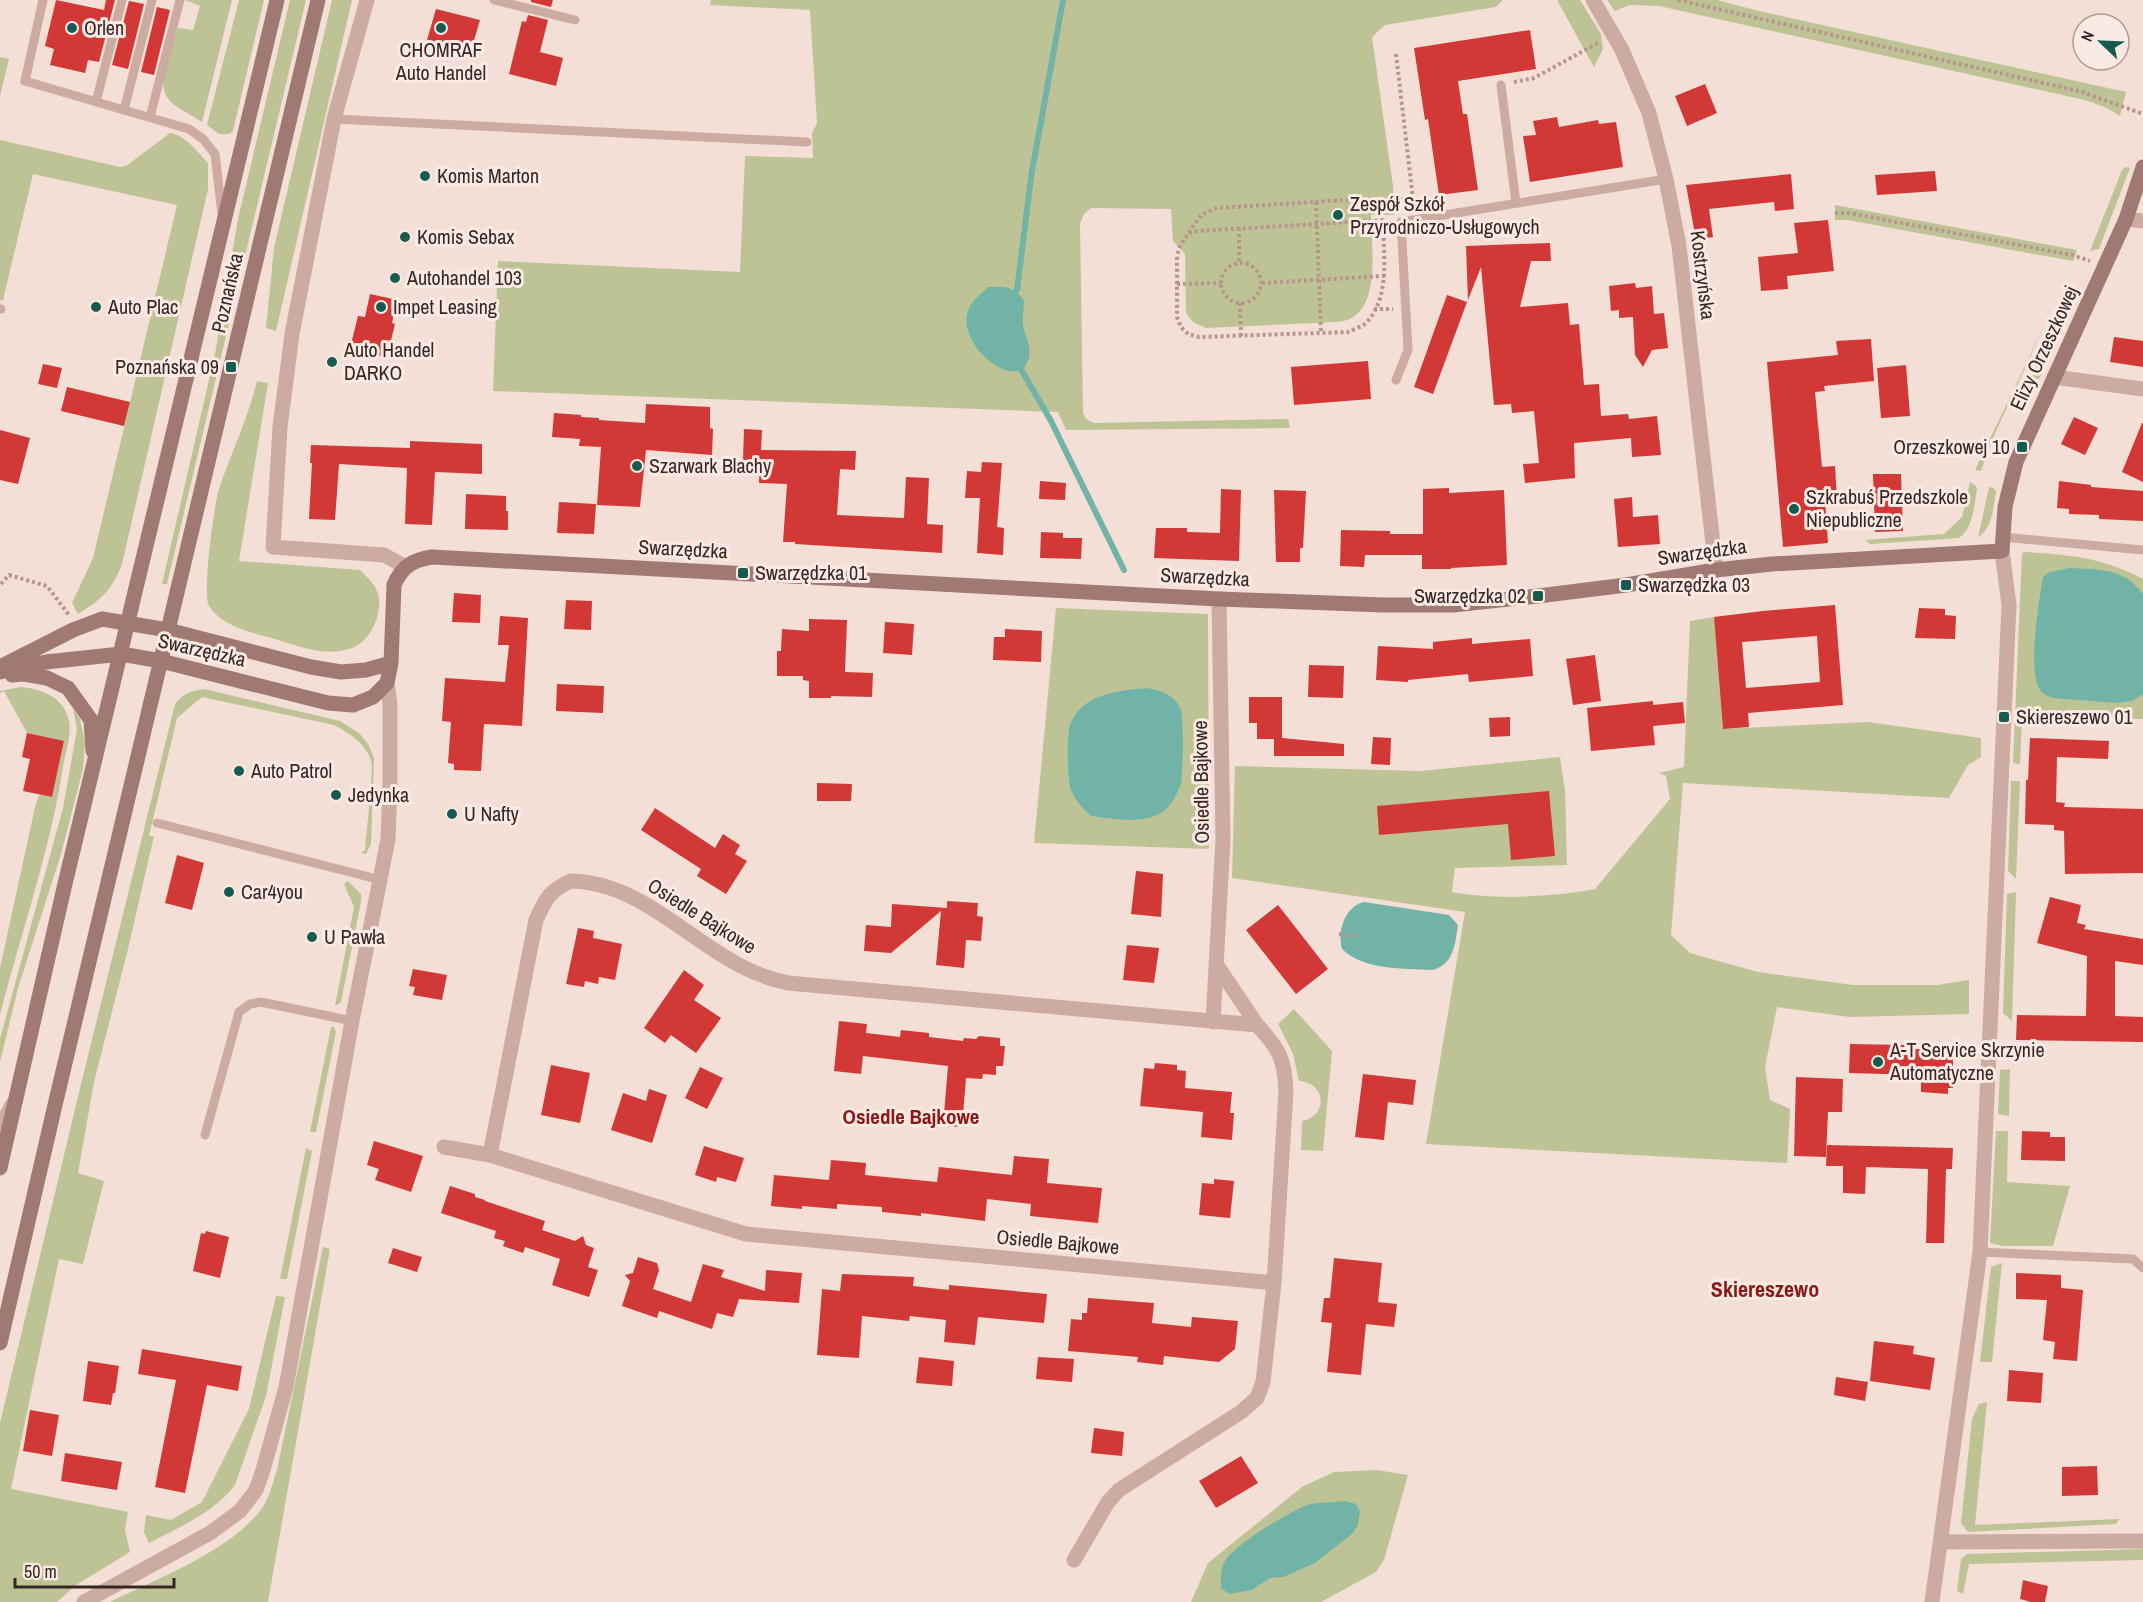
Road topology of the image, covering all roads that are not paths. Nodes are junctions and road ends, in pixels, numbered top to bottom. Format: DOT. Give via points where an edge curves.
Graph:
graph roads {
  1 [pos="43,0"];
  2 [pos="123,0"];
  3 [pos="153,0"];
  4 [pos="180,0"];
  5 [pos="277,0"];
  6 [pos="318,0"];
  7 [pos="367,0"];
  8 [pos="494,0"];
  9 [pos="1593,0"];
  10 [pos="574,20"];
  11 [pos="1501,85"];
  12 [pos="96,102"];
  13 [pos="124,110"];
  14 [pos="150,117"];
  15 [pos="334,119"];
  16 [pos="807,142"];
  17 [pos="2143,167"];
  18 [pos="1666,179"];
  19 [pos="1516,203"];
  20 [pos="2126,219"];
  21 [pos="2143,221"];
  22 [pos="224,230"];
  23 [pos="2054,377"];
  24 [pos="1396,380"];
  25 [pos="2143,389"];
  26 [pos="2002,544"];
  27 [pos="2143,550"];
  28 [pos="406,567"];
  29 [pos="1716,570"];
  30 [pos="1219,599"];
  31 [pos="129,623"];
  32 [pos="168,630"];
  33 [pos="121,654"];
  34 [pos="161,662"];
  35 [pos="392,663"];
  36 [pos="0,668"];
  37 [pos="0,674"];
  38 [pos="387,683"];
  39 [pos="93,776"];
  40 [pos="158,823"];
  41 [pos="381,880"];
  42 [pos="1216,964"];
  43 [pos="352,1021"];
  44 [pos="1213,1022"];
  45 [pos="1257,1025"];
  46 [pos="17,1095"];
  47 [pos="0,1128"];
  48 [pos="205,1135"];
  49 [pos="444,1147"];
  50 [pos="490,1155"];
  51 [pos="0,1168"];
  52 [pos="1980,1252"];
  53 [pos="2143,1268"];
  54 [pos="1274,1283"];
  55 [pos="0,1343"];
  56 [pos="2143,1541"];
  57 [pos="1941,1542"];
  58 [pos="1074,1560"];
  59 [pos="84,1602"];
  60 [pos="1932,1602"];
  1 -- 12 [label="lane" via="25,81"];
  2 -- 12 [label="lane"];
  3 -- 13 [label="lane"];
  4 -- 14 [label="lane"];
  5 -- 22 [label="main road, Poznańska"];
  6 -- 32 [label="main road, Poznańska"];
  7 -- 15 [label="street"];
  8 -- 10 [label="lane"];
  9 -- 18 [label="street, Kostrzyńska" via="1649,113"];
  11 -- 19 [label="lane"];
  12 -- 13 [label="lane"];
  13 -- 14 [label="lane"];
  14 -- 22 [label="lane" via="189,129 215,154"];
  15 -- 16 [label="lane"];
  15 -- 28 [label="street" via="284,393 273,547 384,555"];
  17 -- 20 [label="main road, Elizy Orzeszkowej"];
  18 -- 19 [label="lane"];
  18 -- 29 [label="street, Kostrzyńska" via="1679,246"];
  19 -- 24 [label="lane" via="1401,222 1408,350"];
  20 -- 21 [label="street"];
  20 -- 23 [label="main road, Elizy Orzeszkowej"];
  22 -- 31 [label="main road, Poznańska"];
  23 -- 25 [label="street"];
  23 -- 26 [label="main road, Elizy Orzeszkowej" via="2016,462"];
  26 -- 27 [label="lane"];
  26 -- 29 [label="main road, Swarzędzka"];
  26 -- 52 [label="street" via="2009,605"];
  28 -- 30 [label="main road, Swarzędzka" via="417,559 432,556"];
  28 -- 35 [label="main road" via="394,585"];
  29 -- 30 [label="main road, Swarzędzka" via="1453,605"];
  30 -- 42 [label="street, Osiedle Bajkowe" via="1223,840"];
  31 -- 32 [label="main road, Swarzędzka"];
  31 -- 33 [label="main road, Poznańska"];
  31 -- 36 [label="main road, Swarzędzka" via="102,619"];
  32 -- 34 [label="main road, Poznańska"];
  32 -- 35 [label="main road, Swarzędzka" via="341,672"];
  33 -- 34 [label="main road, Swarzędzka"];
  33 -- 37 [label="main road, Swarzędzka" via="46,662"];
  33 -- 39 [label="main road, Poznańska"];
  34 -- 38 [label="main road, Swarzędzka" via="328,703 352,705 373,697"];
  34 -- 55 [label="main road, Poznańska"];
  35 -- 38 [label="main road"];
  37 -- 39 [label="main road" via="47,678 68,688 91,720"];
  38 -- 41 [label="street" via="390,785 388,839"];
  39 -- 46 [label="main road"];
  40 -- 41 [label="lane"];
  41 -- 43 [label="street"];
  42 -- 44 [label="street, Osiedle Bajkowe"];
  42 -- 45 [label="street"];
  43 -- 48 [label="lane" via="261,1002 238,1012"];
  43 -- 59 [label="street" via="286,1387 256,1490 240,1511 210,1533"];
  44 -- 45 [label="street, Osiedle Bajkowe"];
  44 -- 50 [label="street, Osiedle Bajkowe" via="789,983 735,963 624,893 606,885 571,881 546,897 536,920"];
  45 -- 54 [label="street" via="1280,1053 1285,1070"];
  46 -- 47 [label="street"];
  46 -- 51 [label="main road"];
  49 -- 50 [label="street, Osiedle Bajkowe"];
  50 -- 54 [label="street, Osiedle Bajkowe" via="746,1234"];
  52 -- 53 [label="lane" via="2133,1259"];
  52 -- 57 [label="street"];
  54 -- 58 [label="street" via="1263,1382 1257,1398 1119,1490"];
  56 -- 57 [label="street"];
  57 -- 60 [label="street"];
}
